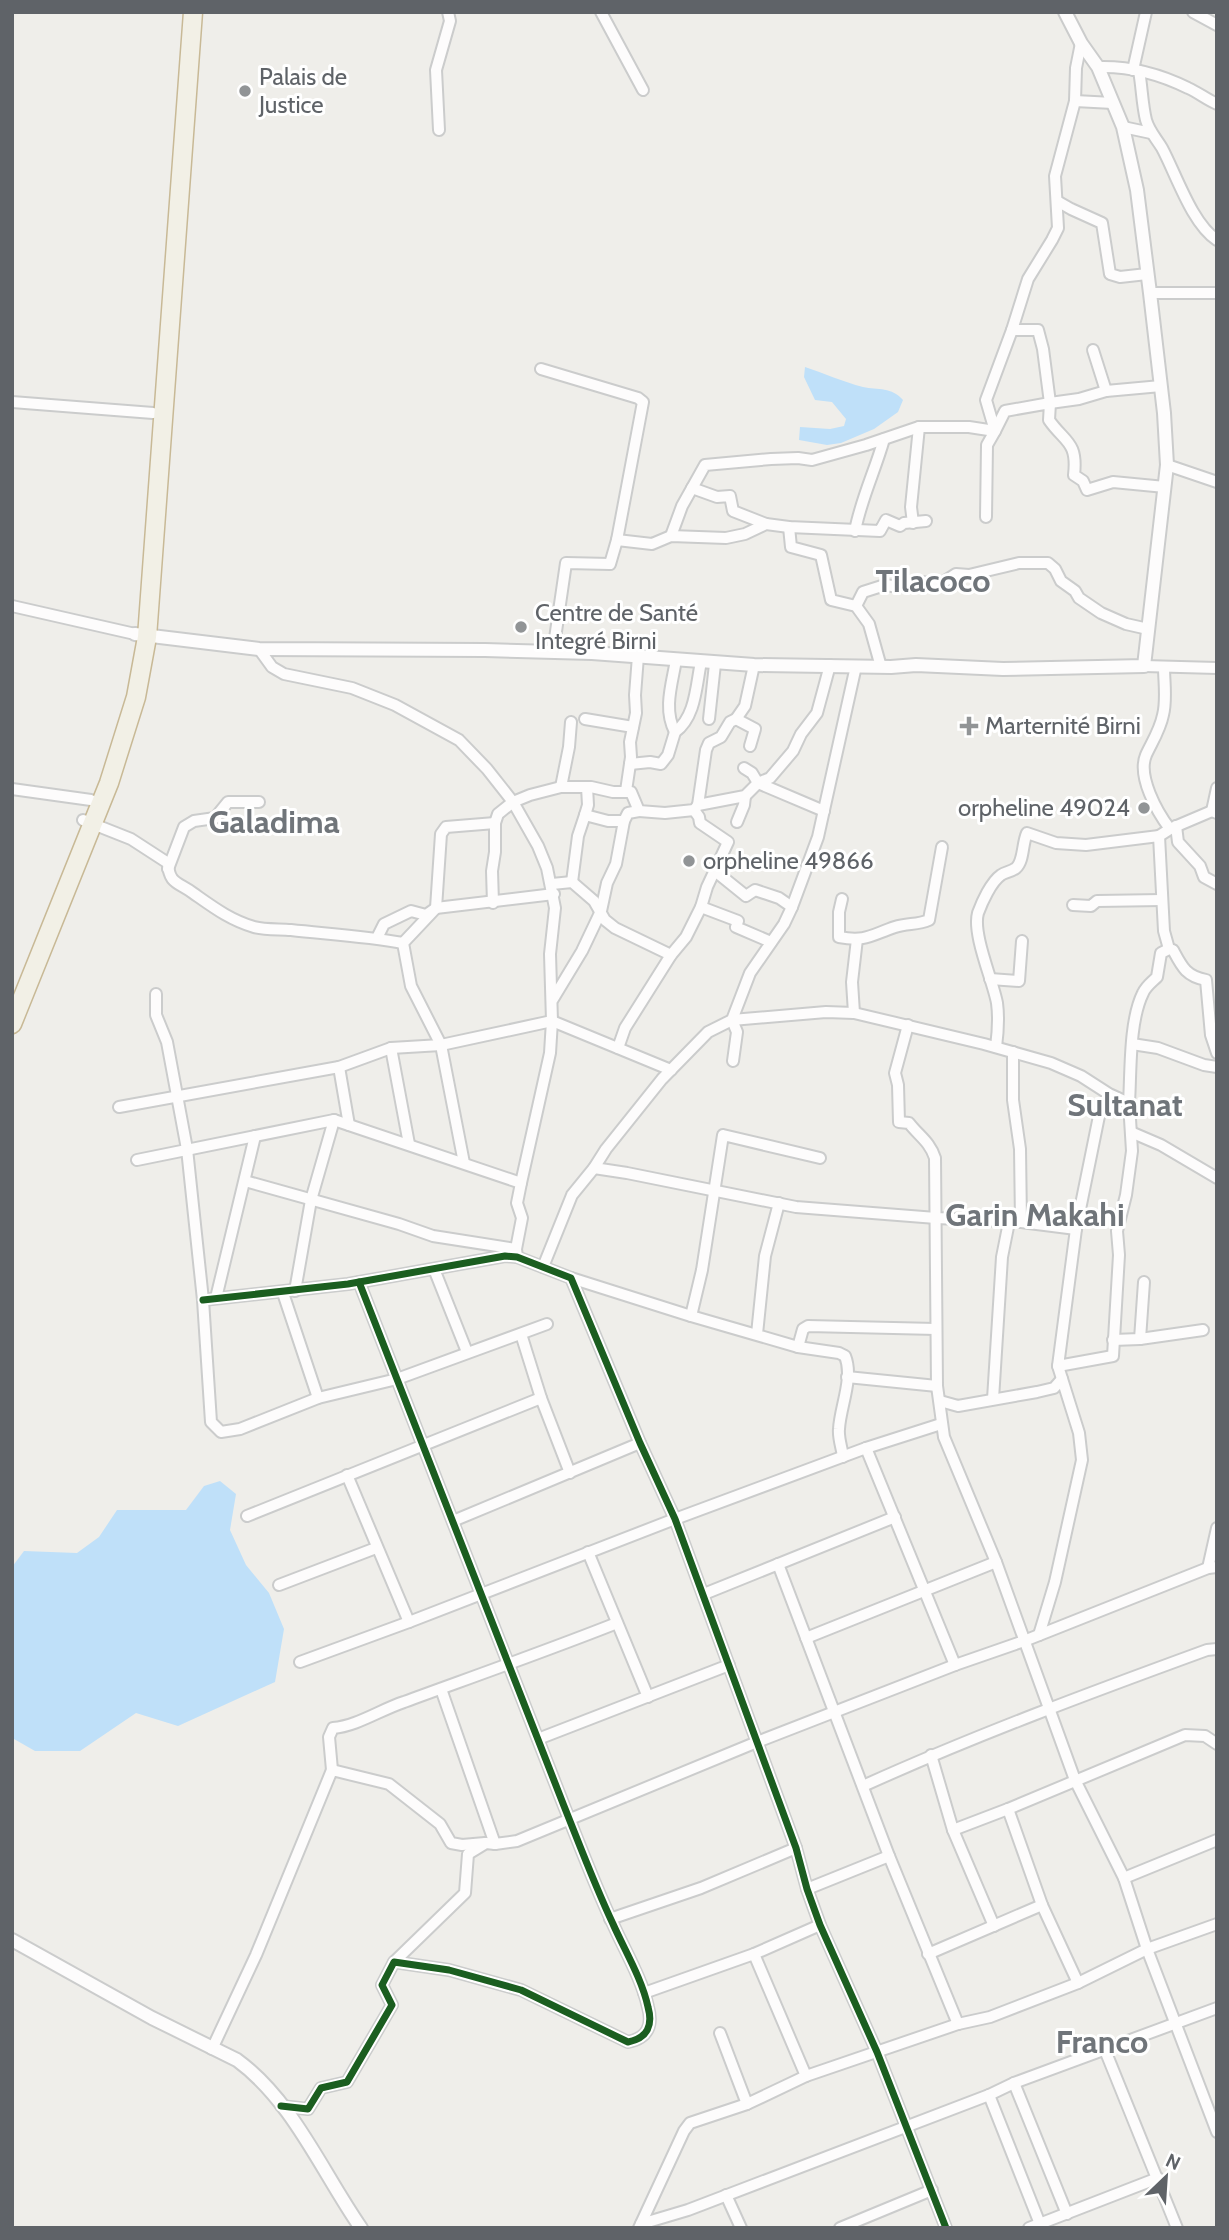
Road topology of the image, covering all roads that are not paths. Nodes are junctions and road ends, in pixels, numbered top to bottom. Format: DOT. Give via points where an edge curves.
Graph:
graph roads {
  1 [pos="184,12"];
  2 [pos="193,12"];
  3 [pos="448,12"];
  4 [pos="601,12"];
  5 [pos="1065,12"];
  6 [pos="1146,12"];
  7 [pos="1193,12"];
  8 [pos="1217,25"];
  9 [pos="1081,43"];
  10 [pos="185,57"];
  11 [pos="1098,67"];
  12 [pos="1136,71"];
  13 [pos="643,90"];
  14 [pos="1075,101"];
  15 [pos="1113,103"];
  16 [pos="1217,104"];
  17 [pos="1123,127"];
  18 [pos="439,130"];
  19 [pos="1151,133"];
  20 [pos="1057,201"];
  21 [pos="1217,240"];
  22 [pos="171,253"];
  23 [pos="1147,274"];
  24 [pos="1150,293"];
  25 [pos="1217,293"];
  26 [pos="1012,330"];
  27 [pos="1093,350"];
  28 [pos="541,369"];
  29 [pos="1161,386"];
  30 [pos="1106,391"];
  31 [pos="12,402"];
  32 [pos="1050,403"];
  33 [pos="153,413"];
  34 [pos="919,427"];
  35 [pos="995,431"];
  36 [pos="884,439"];
  37 [pos="1167,465"];
  38 [pos="1217,482"];
  39 [pos="1164,487"];
  40 [pos="692,488"];
  41 [pos="986,517"];
  42 [pos="926,522"];
  43 [pos="913,523"];
  44 [pos="766,524"];
  45 [pos="789,527"];
  46 [pos="855,531"];
  47 [pos="671,536"];
  48 [pos="617,540"];
  49 [pos="12,606"];
  50 [pos="856,606"];
  51 [pos="1148,629"];
  52 [pos="141,635"];
  53 [pos="259,649"];
  54 [pos="553,652"];
  55 [pos="638,656"];
  56 [pos="676,660"];
  57 [pos="701,662"];
  58 [pos="715,664"];
  59 [pos="754,665"];
  60 [pos="830,666"];
  61 [pos="856,666"];
  62 [pos="1144,666"];
  63 [pos="881,667"];
  64 [pos="1164,667"];
  65 [pos="1217,668"];
  66 [pos="585,719"];
  67 [pos="709,719"];
  68 [pos="736,719"];
  69 [pos="571,722"];
  70 [pos="633,727"];
  71 [pos="675,733"];
  72 [pos="750,746"];
  73 [pos="630,764"];
  74 [pos="744,768"];
  75 [pos="104,781"];
  76 [pos="758,783"];
  77 [pos="561,787"];
  78 [pos="587,787"];
  79 [pos="1217,788"];
  80 [pos="12,789"];
  81 [pos="626,791"];
  82 [pos="745,796"];
  83 [pos="90,800"];
  84 [pos="259,802"];
  85 [pos="513,802"];
  86 [pos="696,808"];
  87 [pos="639,811"];
  88 [pos="824,811"];
  89 [pos="1214,812"];
  90 [pos="585,815"];
  91 [pos="624,821"];
  92 [pos="88,822"];
  93 [pos="737,822"];
  94 [pos="495,823"];
  95 [pos="1173,827"];
  96 [pos="1159,836"];
  97 [pos="942,847"];
  98 [pos="168,869"];
  99 [pos="715,871"];
  100 [pos="572,882"];
  101 [pos="1217,884"];
  102 [pos="553,889"];
  103 [pos="842,899"];
  104 [pos="1162,901"];
  105 [pos="493,902"];
  106 [pos="1073,905"];
  107 [pos="701,907"];
  108 [pos="792,907"];
  109 [pos="436,908"];
  110 [pos="601,911"];
  111 [pos="377,938"];
  112 [pos="858,939"];
  113 [pos="1022,941"];
  114 [pos="771,942"];
  115 [pos="403,943"];
  116 [pos="1169,949"];
  117 [pos="671,955"];
  118 [pos="990,979"];
  119 [pos="156,994"];
  120 [pos="12,998"];
  121 [pos="552,1000"];
  122 [pos="854,1013"];
  123 [pos="732,1020"];
  124 [pos="552,1021"];
  125 [pos="12,1024"];
  126 [pos="908,1025"];
  127 [pos="1132,1044"];
  128 [pos="440,1045"];
  129 [pos="996,1047"];
  130 [pos="391,1048"];
  131 [pos="618,1048"];
  132 [pos="1013,1052"];
  133 [pos="1217,1053"];
  134 [pos="733,1061"];
  135 [pos="339,1067"];
  136 [pos="1217,1067"];
  137 [pos="671,1070"];
  138 [pos="1109,1094"];
  139 [pos="176,1095"];
  140 [pos="1129,1103"];
  141 [pos="119,1107"];
  142 [pos="334,1120"];
  143 [pos="349,1125"];
  144 [pos="1133,1133"];
  145 [pos="255,1136"];
  146 [pos="409,1144"];
  147 [pos="187,1149"];
  148 [pos="820,1158"];
  149 [pos="137,1160"];
  150 [pos="464,1163"];
  151 [pos="594,1168"];
  152 [pos="1217,1178"];
  153 [pos="245,1181"];
  154 [pos="521,1183"];
  155 [pos="713,1191"];
  156 [pos="311,1200"];
  157 [pos="779,1203"];
  158 [pos="936,1218"];
  159 [pos="1015,1222"];
  160 [pos="1076,1229"];
  161 [pos="517,1253"];
  162 [pos="543,1266"];
  163 [pos="434,1269"];
  164 [pos="571,1278"];
  165 [pos="359,1282"];
  166 [pos="1144,1282"];
  167 [pos="295,1291"];
  168 [pos="283,1293"];
  169 [pos="216,1298"];
  170 [pos="203,1300"];
  171 [pos="691,1316"];
  172 [pos="547,1324"];
  173 [pos="936,1329"];
  174 [pos="1203,1330"];
  175 [pos="521,1334"];
  176 [pos="757,1334"];
  177 [pos="1140,1339"];
  178 [pos="1113,1340"];
  179 [pos="798,1346"];
  180 [pos="467,1352"];
  181 [pos="1058,1366"];
  182 [pos="847,1377"];
  183 [pos="397,1379"];
  184 [pos="1062,1379"];
  185 [pos="937,1385"];
  186 [pos="318,1398"];
  187 [pos="541,1398"];
  188 [pos="993,1399"];
  189 [pos="940,1401"];
  190 [pos="941,1424"];
  191 [pos="640,1443"];
  192 [pos="423,1444"];
  193 [pos="866,1448"];
  194 [pos="843,1457"];
  195 [pos="570,1473"];
  196 [pos="347,1475"];
  197 [pos="247,1516"];
  198 [pos="895,1517"];
  199 [pos="675,1519"];
  200 [pos="453,1521"];
  201 [pos="1217,1528"];
  202 [pos="376,1548"];
  203 [pos="588,1552"];
  204 [pos="996,1562"];
  205 [pos="778,1564"];
  206 [pos="1213,1567"];
  207 [pos="279,1585"];
  208 [pos="926,1591"];
  209 [pos="481,1593"];
  210 [pos="704,1594"];
  211 [pos="409,1622"];
  212 [pos="617,1623"];
  213 [pos="1039,1634"];
  214 [pos="806,1638"];
  215 [pos="1024,1641"];
  216 [pos="1217,1649"];
  217 [pos="300,1661"];
  218 [pos="729,1665"];
  219 [pos="956,1665"];
  220 [pos="509,1666"];
  221 [pos="441,1689"];
  222 [pos="648,1697"];
  223 [pos="1050,1708"];
  224 [pos="834,1712"];
  225 [pos="538,1739"];
  226 [pos="1215,1739"];
  227 [pos="757,1742"];
  228 [pos="931,1755"];
  229 [pos="332,1770"];
  230 [pos="1075,1780"];
  231 [pos="863,1786"];
  232 [pos="1007,1810"];
  233 [pos="569,1819"];
  234 [pos="953,1830"];
  235 [pos="1217,1840"];
  236 [pos="491,1844"];
  237 [pos="796,1848"];
  238 [pos="889,1857"];
  239 [pos="1124,1878"];
  240 [pos="807,1889"];
  241 [pos="1042,1905"];
  242 [pos="610,1919"];
  243 [pos="1217,1924"];
  244 [pos="820,1925"];
  245 [pos="994,1926"];
  246 [pos="12,1940"];
  247 [pos="1147,1950"];
  248 [pos="754,1954"];
  249 [pos="928,1954"];
  250 [pos="394,1962"];
  251 [pos="1078,1983"];
  252 [pos="644,1993"];
  253 [pos="1217,2008"];
  254 [pos="1176,2023"];
  255 [pos="958,2024"];
  256 [pos="720,2034"];
  257 [pos="212,2049"];
  258 [pos="1105,2050"];
  259 [pos="877,2052"];
  260 [pos="806,2076"];
  261 [pos="1014,2082"];
  262 [pos="989,2095"];
  263 [pos="747,2104"];
  264 [pos="281,2106"];
  265 [pos="908,2126"];
  266 [pos="1217,2132"];
  267 [pos="1158,2178"];
  268 [pos="933,2190"];
  269 [pos="726,2195"];
  270 [pos="1067,2214"];
  271 [pos="659,2224"];
  272 [pos="1040,2224"];
  273 [pos="640,2226"];
  274 [pos="361,2228"];
  275 [pos="741,2228"];
  276 [pos="840,2228"];
  277 [pos="946,2228"];
  278 [pos="1029,2228"];
  279 [pos="1177,2228"];
  1 -- 10 [label="highway"];
  2 -- 10 [label="highway"];
  3 -- 18 [label="street" via="450,21 436,70"];
  4 -- 13 [label="street"];
  5 -- 9 [label="street"];
  6 -- 12 [label="street"];
  7 -- 8 [label="street"];
  9 -- 11 [label="street"];
  9 -- 14 [label="street"];
  10 -- 22 [label="highway"];
  11 -- 12 [label="street"];
  11 -- 15 [label="street"];
  12 -- 16 [label="street" via="1170,79"];
  12 -- 19 [label="street"];
  14 -- 15 [label="street"];
  14 -- 20 [label="street" via="1055,176"];
  15 -- 17 [label="street"];
  17 -- 19 [label="street"];
  17 -- 23 [label="street" via="1137,190"];
  19 -- 21 [label="street" via="1187,200"];
  20 -- 23 [label="street" via="1102,223 1110,274"];
  20 -- 26 [label="street" via="1056,232 1028,279"];
  22 -- 33 [label="highway"];
  22 -- 52 [label="highway" via="162,415"];
  23 -- 24 [label="street"];
  24 -- 25 [label="street"];
  24 -- 29 [label="street"];
  26 -- 32 [label="street" via="1038,330"];
  26 -- 35 [label="street" via="986,400"];
  27 -- 30 [label="street"];
  28 -- 48 [label="street" via="643,402"];
  29 -- 30 [label="street"];
  29 -- 37 [label="street"];
  30 -- 32 [label="street"];
  31 -- 33 [label="street"];
  32 -- 35 [label="street" via="1004,411"];
  32 -- 39 [label="street" via="1048,420 1070,443 1074,475 1087,491 1113,482"];
  33 -- 52 [label="highway"];
  34 -- 35 [label="street"];
  34 -- 36 [label="street"];
  34 -- 43 [label="street"];
  35 -- 41 [label="street" via="988,445"];
  36 -- 40 [label="street" via="812,460 705,465"];
  36 -- 46 [label="street"];
  37 -- 38 [label="street"];
  37 -- 39 [label="street"];
  39 -- 51 [label="street"];
  40 -- 44 [label="street" via="730,496 733,511"];
  40 -- 47 [label="street"];
  42 -- 43 [label="street"];
  43 -- 46 [label="street" via="900,526 886,520 880,531"];
  44 -- 45 [label="street"];
  44 -- 47 [label="street" via="726,538"];
  45 -- 46 [label="street"];
  45 -- 50 [label="street" via="790,547 821,555 831,600"];
  47 -- 48 [label="street" via="652,544"];
  48 -- 54 [label="street" via="610,564 566,563"];
  49 -- 52 [label="street"];
  50 -- 51 [label="street" via="863,592 885,585 939,585 956,575 1040,562 1055,569 1060,581 1101,613"];
  50 -- 63 [label="street" via="869,624"];
  51 -- 62 [label="street"];
  52 -- 53 [label="street"];
  52 -- 75 [label="highway"];
  53 -- 54 [label="street"];
  53 -- 85 [label="street" via="272,667 284,674 352,688 459,740"];
  54 -- 55 [label="street"];
  55 -- 56 [label="street"];
  55 -- 70 [label="street"];
  56 -- 57 [label="street"];
  56 -- 71 [label="street" via="668,707"];
  57 -- 58 [label="street"];
  57 -- 71 [label="street" via="692,710"];
  58 -- 59 [label="street"];
  58 -- 67 [label="street"];
  59 -- 60 [label="street"];
  59 -- 68 [label="street" via="745,706"];
  60 -- 61 [label="street"];
  60 -- 76 [label="street" via="817,713 793,751 770,778"];
  61 -- 63 [label="street"];
  61 -- 88 [label="street"];
  62 -- 63 [label="street"];
  62 -- 64 [label="street"];
  64 -- 65 [label="street"];
  64 -- 95 [label="street" via="1164,714 1143,766 1146,787 1159,814"];
  66 -- 70 [label="street"];
  68 -- 72 [label="street" via="755,729"];
  68 -- 86 [label="street" via="709,743"];
  69 -- 77 [label="street"];
  70 -- 73 [label="street"];
  71 -- 73 [label="street" via="661,764"];
  73 -- 81 [label="street"];
  74 -- 76 [label="street"];
  75 -- 83 [label="highway"];
  75 -- 92 [label="highway"];
  76 -- 82 [label="street"];
  76 -- 88 [label="street"];
  77 -- 78 [label="street"];
  77 -- 85 [label="street"];
  78 -- 81 [label="street"];
  78 -- 90 [label="street"];
  79 -- 89 [label="street"];
  80 -- 83 [label="street"];
  81 -- 87 [label="street" via="633,794"];
  82 -- 86 [label="street"];
  82 -- 93 [label="street"];
  83 -- 92 [label="highway"];
  84 -- 98 [label="street" via="228,802 215,818 184,827"];
  85 -- 94 [label="street"];
  85 -- 102 [label="street" via="538,846"];
  86 -- 87 [label="street"];
  86 -- 99 [label="street" via="701,823 728,842"];
  87 -- 91 [label="street" via="628,813"];
  88 -- 108 [label="street"];
  89 -- 95 [label="street"];
  90 -- 91 [label="street"];
  90 -- 100 [label="street"];
  91 -- 110 [label="street"];
  92 -- 98 [label="street" via="131,839 168,863"];
  92 -- 120 [label="highway"];
  92 -- 125 [label="highway"];
  94 -- 105 [label="street"];
  94 -- 109 [label="street" via="446,827 441,834"];
  95 -- 96 [label="street"];
  95 -- 101 [label="street" via="1178,842 1204,877"];
  96 -- 104 [label="street"];
  96 -- 118 [label="street" via="1086,845 1056,843 1027,833 1017,867 1001,875 978,914"];
  97 -- 112 [label="street" via="929,920"];
  98 -- 111 [label="street" via="175,883 228,917 255,928"];
  99 -- 107 [label="street"];
  99 -- 108 [label="street" via="746,895 755,890"];
  100 -- 102 [label="street"];
  100 -- 110 [label="street"];
  102 -- 105 [label="street"];
  102 -- 121 [label="street"];
  103 -- 112 [label="street" via="839,937"];
  104 -- 106 [label="street"];
  104 -- 116 [label="street"];
  105 -- 109 [label="street"];
  107 -- 114 [label="street" via="738,921 736,927"];
  107 -- 117 [label="street"];
  108 -- 114 [label="street"];
  109 -- 111 [label="street" via="426,915 411,911 384,924"];
  109 -- 115 [label="street"];
  110 -- 117 [label="street" via="615,928"];
  110 -- 121 [label="street"];
  111 -- 115 [label="street"];
  112 -- 122 [label="street" via="852,982"];
  113 -- 118 [label="street" via="1019,981"];
  114 -- 123 [label="street" via="750,973"];
  115 -- 128 [label="street" via="411,986"];
  116 -- 127 [label="street" via="1161,953 1157,977 1141,996"];
  116 -- 133 [label="street" via="1192,977 1206,980 1210,1035"];
  117 -- 131 [label="street" via="625,1028"];
  118 -- 129 [label="street" via="997,1004"];
  119 -- 139 [label="street" via="156,1015 167,1042"];
  121 -- 124 [label="street"];
  122 -- 123 [label="street"];
  122 -- 126 [label="street"];
  123 -- 134 [label="street" via="737,1032"];
  123 -- 137 [label="street" via="708,1032"];
  124 -- 128 [label="street"];
  124 -- 131 [label="street"];
  124 -- 154 [label="street" via="550,1053"];
  126 -- 129 [label="street"];
  126 -- 158 [label="street" via="895,1068 899,1122 909,1123 932,1148"];
  127 -- 136 [label="street"];
  127 -- 140 [label="street"];
  128 -- 130 [label="street"];
  128 -- 150 [label="street"];
  129 -- 132 [label="street"];
  130 -- 135 [label="street"];
  130 -- 146 [label="street"];
  131 -- 137 [label="street"];
  132 -- 138 [label="street" via="1081,1076"];
  132 -- 159 [label="street" via="1020,1149"];
  135 -- 139 [label="street"];
  135 -- 143 [label="street"];
  137 -- 151 [label="street"];
  138 -- 140 [label="street"];
  138 -- 160 [label="street" via="1099,1116"];
  139 -- 141 [label="street"];
  139 -- 147 [label="street"];
  140 -- 144 [label="street"];
  142 -- 143 [label="street"];
  142 -- 145 [label="street"];
  142 -- 156 [label="street"];
  143 -- 146 [label="street"];
  144 -- 152 [label="street"];
  144 -- 178 [label="street" via="1117,1231"];
  145 -- 147 [label="street"];
  145 -- 153 [label="street"];
  146 -- 150 [label="street"];
  147 -- 149 [label="street"];
  147 -- 170 [label="street"];
  148 -- 155 [label="street" via="723,1135"];
  150 -- 154 [label="street"];
  151 -- 155 [label="street"];
  151 -- 162 [label="street" via="572,1195"];
  153 -- 156 [label="street"];
  153 -- 169 [label="street"];
  154 -- 161 [label="street"];
  155 -- 157 [label="street"];
  155 -- 171 [label="street"];
  156 -- 161 [label="street" via="433,1236"];
  156 -- 167 [label="street"];
  157 -- 158 [label="street"];
  157 -- 176 [label="street" via="765,1256"];
  158 -- 159 [label="street"];
  158 -- 173 [label="street"];
  159 -- 160 [label="street"];
  159 -- 188 [label="street" via="1002,1257"];
  160 -- 181 [label="street"];
  161 -- 162 [label="street"];
  161 -- 163 [label="street"];
  162 -- 164 [label="street"];
  163 -- 165 [label="street"];
  163 -- 180 [label="street"];
  164 -- 171 [label="street"];
  164 -- 191 [label="street"];
  165 -- 167 [label="street"];
  165 -- 183 [label="street"];
  166 -- 177 [label="street"];
  167 -- 168 [label="street"];
  168 -- 169 [label="street"];
  168 -- 186 [label="street"];
  169 -- 170 [label="street"];
  170 -- 186 [label="street" via="211,1422 221,1432"];
  171 -- 176 [label="street"];
  172 -- 175 [label="street"];
  173 -- 179 [label="street" via="808,1326"];
  173 -- 185 [label="street"];
  174 -- 177 [label="street"];
  175 -- 180 [label="street"];
  175 -- 187 [label="street"];
  176 -- 179 [label="street"];
  177 -- 178 [label="street"];
  178 -- 181 [label="street" via="1111,1358"];
  179 -- 182 [label="street" via="845,1356"];
  180 -- 183 [label="street"];
  181 -- 184 [label="street"];
  182 -- 185 [label="street"];
  182 -- 194 [label="street" via="839,1431"];
  183 -- 186 [label="street"];
  183 -- 192 [label="street"];
  184 -- 188 [label="street" via="1054,1388"];
  184 -- 213 [label="street" via="1079,1433 1082,1460"];
  185 -- 189 [label="street"];
  187 -- 192 [label="street"];
  187 -- 195 [label="street"];
  188 -- 189 [label="street" via="958,1406"];
  189 -- 190 [label="street"];
  190 -- 193 [label="street"];
  190 -- 204 [label="street"];
  191 -- 195 [label="street"];
  191 -- 199 [label="street"];
  192 -- 196 [label="street"];
  192 -- 200 [label="street"];
  193 -- 194 [label="street"];
  193 -- 198 [label="street"];
  194 -- 199 [label="street"];
  195 -- 200 [label="street"];
  196 -- 197 [label="street"];
  196 -- 202 [label="street"];
  198 -- 205 [label="street"];
  198 -- 208 [label="street"];
  199 -- 203 [label="street"];
  199 -- 210 [label="street"];
  200 -- 209 [label="street"];
  201 -- 206 [label="street"];
  202 -- 207 [label="street"];
  202 -- 211 [label="street"];
  203 -- 209 [label="street"];
  203 -- 212 [label="street"];
  204 -- 208 [label="street"];
  204 -- 215 [label="street"];
  205 -- 210 [label="street"];
  205 -- 214 [label="street"];
  206 -- 213 [label="street"];
  208 -- 214 [label="street"];
  208 -- 219 [label="street"];
  209 -- 211 [label="street"];
  209 -- 220 [label="street"];
  210 -- 218 [label="street"];
  211 -- 217 [label="street"];
  212 -- 220 [label="street"];
  212 -- 222 [label="street"];
  213 -- 215 [label="street"];
  214 -- 224 [label="street"];
  215 -- 219 [label="street"];
  215 -- 223 [label="street"];
  216 -- 223 [label="street"];
  218 -- 222 [label="street"];
  218 -- 227 [label="street"];
  219 -- 224 [label="street"];
  220 -- 221 [label="street"];
  220 -- 225 [label="street"];
  221 -- 229 [label="street" via="333,1728 329,1737"];
  221 -- 236 [label="street"];
  222 -- 225 [label="street"];
  223 -- 228 [label="street"];
  223 -- 230 [label="street"];
  224 -- 227 [label="street"];
  224 -- 231 [label="street"];
  225 -- 233 [label="street"];
  226 -- 230 [label="street" via="1185,1735"];
  227 -- 233 [label="street"];
  227 -- 237 [label="street"];
  228 -- 231 [label="street"];
  228 -- 234 [label="street"];
  229 -- 236 [label="street" via="389,1784 440,1824 451,1843"];
  229 -- 257 [label="street"];
  230 -- 232 [label="street"];
  230 -- 239 [label="street"];
  231 -- 238 [label="street"];
  232 -- 234 [label="street"];
  232 -- 241 [label="street"];
  233 -- 236 [label="street" via="517,1841"];
  233 -- 242 [label="street"];
  234 -- 245 [label="street"];
  235 -- 239 [label="street"];
  236 -- 250 [label="street" via="468,1854 466,1893"];
  237 -- 240 [label="street"];
  237 -- 242 [label="street"];
  238 -- 240 [label="street"];
  238 -- 249 [label="street"];
  239 -- 247 [label="street"];
  240 -- 244 [label="street"];
  241 -- 245 [label="street"];
  241 -- 251 [label="street"];
  242 -- 252 [label="street"];
  243 -- 247 [label="street"];
  244 -- 248 [label="street"];
  244 -- 259 [label="street"];
  245 -- 249 [label="street"];
  246 -- 257 [label="street"];
  247 -- 251 [label="street"];
  247 -- 254 [label="street"];
  248 -- 252 [label="street"];
  248 -- 260 [label="street"];
  249 -- 255 [label="street"];
  250 -- 252 [label="street" via="449,1969 521,1990 628,2042 638,2040 649,2028"];
  250 -- 264 [label="street" via="383,1984 392,2006 347,2082 321,2088 308,2109"];
  251 -- 255 [label="street" via="990,2017"];
  253 -- 254 [label="street"];
  254 -- 258 [label="street"];
  254 -- 266 [label="street"];
  255 -- 259 [label="street"];
  256 -- 263 [label="street"];
  257 -- 264 [label="street" via="248,2069"];
  258 -- 261 [label="street"];
  258 -- 267 [label="street"];
  259 -- 260 [label="street"];
  259 -- 265 [label="street"];
  260 -- 263 [label="street"];
  261 -- 262 [label="street"];
  261 -- 270 [label="street"];
  262 -- 265 [label="street"];
  262 -- 272 [label="street"];
  263 -- 273 [label="street" via="687,2126"];
  264 -- 274 [label="street"];
  265 -- 268 [label="street"];
  265 -- 269 [label="street"];
  267 -- 270 [label="street"];
  267 -- 279 [label="street"];
  268 -- 276 [label="street"];
  268 -- 277 [label="street"];
  269 -- 271 [label="street"];
  269 -- 275 [label="street"];
  270 -- 272 [label="street"];
  271 -- 273 [label="street"];
  272 -- 278 [label="street"];
}
